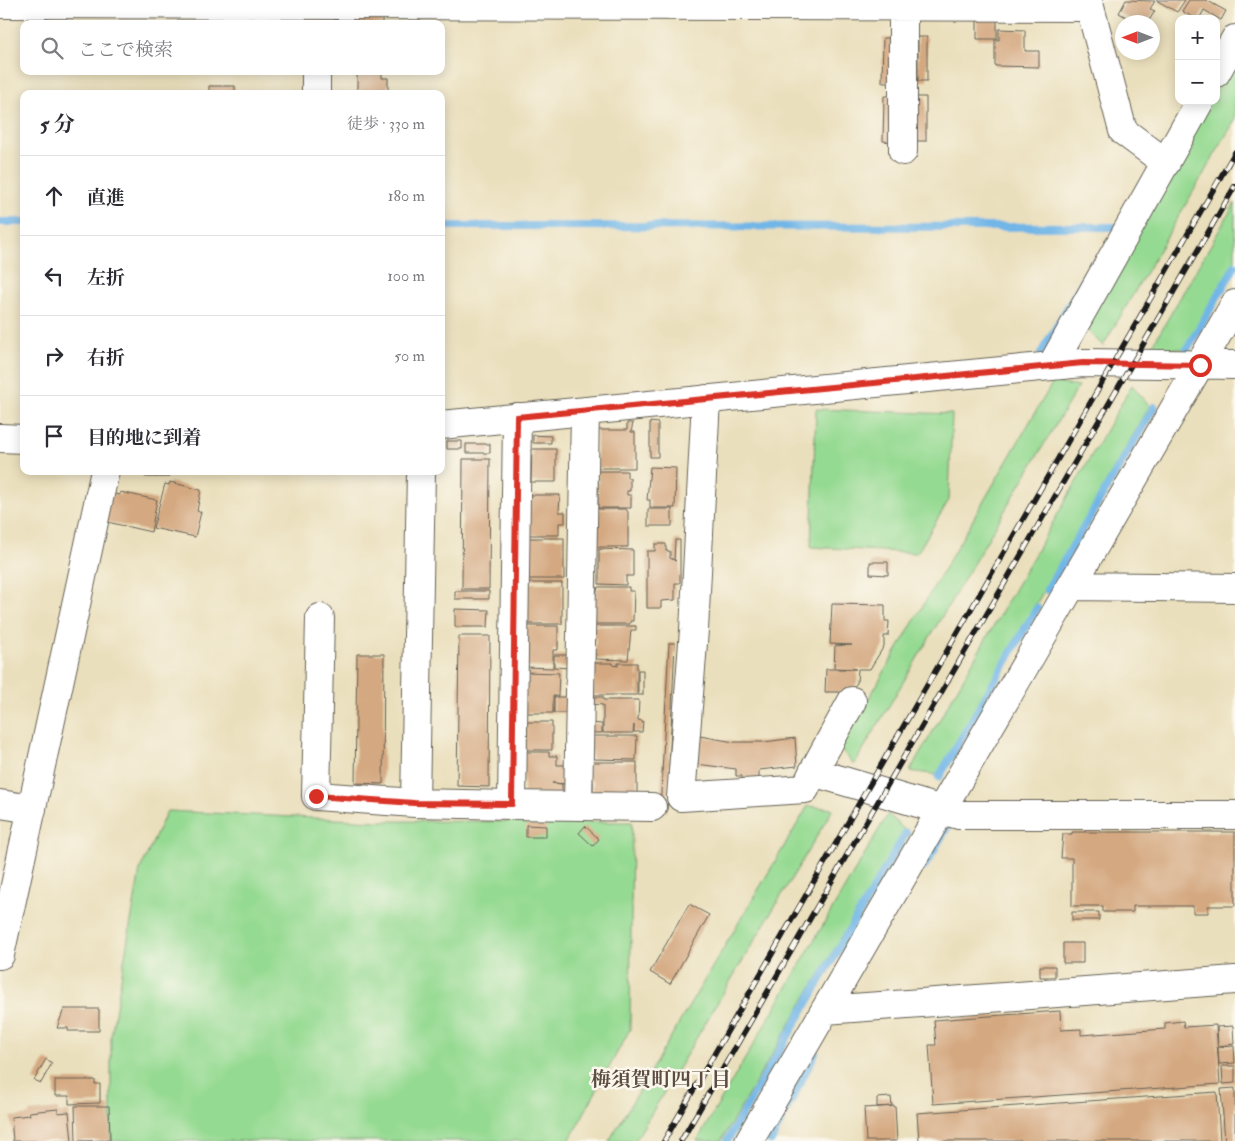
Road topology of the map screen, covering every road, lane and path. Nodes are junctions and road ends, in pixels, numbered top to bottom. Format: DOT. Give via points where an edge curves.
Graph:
graph roads {
  1 [pos="1088,3"];
  2 [pos="0,4"];
  3 [pos="903,7"];
  4 [pos="317,10"];
  5 [pos="1235,39"];
  6 [pos="1220,65"];
  7 [pos="316,75"];
  8 [pos="316,90"];
  9 [pos="1198,105"];
  10 [pos="903,151"];
  11 [pos="1166,162"];
  12 [pos="1235,304"];
  13 [pos="1052,365"];
  14 [pos="1200,365"];
  15 [pos="1235,365"];
  16 [pos="706,399"];
  17 [pos="585,411"];
  18 [pos="517,417"];
  19 [pos="445,424"];
  20 [pos="0,438"];
  21 [pos="20,438"];
  22 [pos="104,475"];
  23 [pos="421,475"];
  24 [pos="1072,586"];
  25 [pos="1235,588"];
  26 [pos="320,618"];
  27 [pos="852,701"];
  28 [pos="814,772"];
  29 [pos="414,803"];
  30 [pos="0,804"];
  31 [pos="512,804"];
  32 [pos="578,806"];
  33 [pos="652,807"];
  34 [pos="32,809"];
  35 [pos="942,809"];
  36 [pos="1235,815"];
  37 [pos="0,955"];
  38 [pos="1235,980"];
  39 [pos="825,1010"];
  40 [pos="749,1141"];
  1 -- 3 [label="street"];
  1 -- 11 [label="street" via="1123,131"];
  2 -- 4 [label="street"];
  3 -- 4 [label="street"];
  3 -- 10 [label="street"];
  5 -- 6 [label="street"];
  7 -- 8 [label="street"];
  9 -- 11 [label="street"];
  11 -- 13 [label="street"];
  12 -- 14 [label="street"];
  13 -- 14 [label="street"];
  13 -- 16 [label="street"];
  14 -- 15 [label="street"];
  14 -- 24 [label="street"];
  16 -- 17 [label="street"];
  16 -- 28 [label="street" via="694,630 681,797 805,789"];
  17 -- 18 [label="street"];
  17 -- 32 [label="street"];
  18 -- 19 [label="street"];
  18 -- 31 [label="street"];
  20 -- 21 [label="street"];
  22 -- 34 [label="street"];
  23 -- 29 [label="street"];
  24 -- 25 [label="street"];
  24 -- 35 [label="street"];
  26 -- 29 [label="street" via="316,796"];
  27 -- 28 [label="street"];
  28 -- 35 [label="street"];
  29 -- 31 [label="street"];
  30 -- 34 [label="street"];
  31 -- 32 [label="street"];
  32 -- 33 [label="street"];
  34 -- 37 [label="street"];
  35 -- 36 [label="street" via="960,815"];
  35 -- 39 [label="street"];
  38 -- 39 [label="street"];
  39 -- 40 [label="street"];
}
